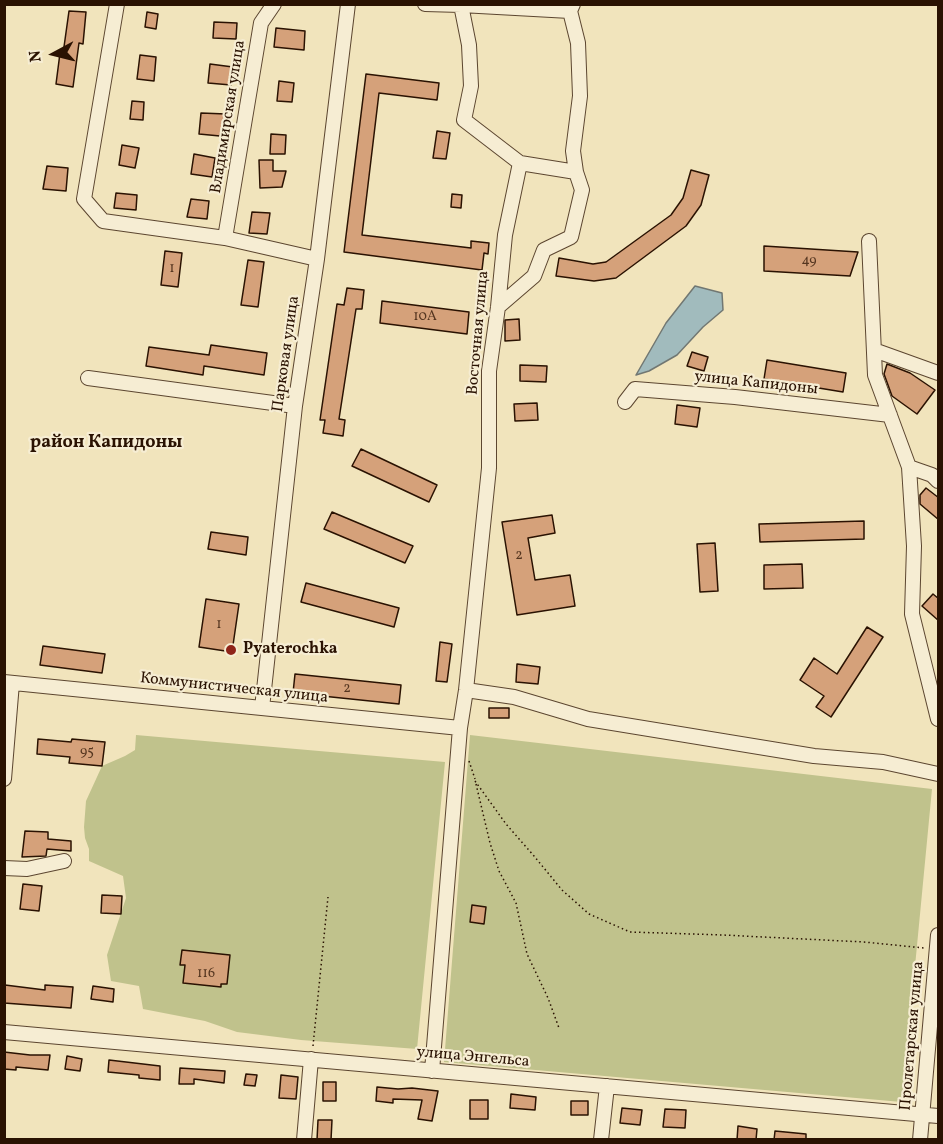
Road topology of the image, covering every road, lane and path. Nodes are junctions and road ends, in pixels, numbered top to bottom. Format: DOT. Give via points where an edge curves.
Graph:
graph roads {
  1 [pos="117,4"];
  2 [pos="274,4"];
  3 [pos="348,4"];
  4 [pos="425,4"];
  5 [pos="462,5"];
  6 [pos="572,8"];
  7 [pos="520,163"];
  8 [pos="576,172"];
  9 [pos="225,238"];
  10 [pos="869,241"];
  11 [pos="317,259"];
  12 [pos="498,307"];
  13 [pos="874,350"];
  14 [pos="939,373"];
  15 [pos="88,378"];
  16 [pos="625,402"];
  17 [pos="295,406"];
  18 [pos="890,415"];
  19 [pos="909,467"];
  20 [pos="939,481"];
  21 [pos="8,683"];
  22 [pos="466,690"];
  23 [pos="262,708"];
  24 [pos="939,719"];
  25 [pos="460,728"];
  26 [pos="469,760"];
  27 [pos="939,774"];
  28 [pos="4,779"];
  29 [pos="475,781"];
  30 [pos="64,861"];
  31 [pos="4,868"];
  32 [pos="328,897"];
  33 [pos="939,935"];
  34 [pos="937,950"];
  35 [pos="559,1028"];
  36 [pos="4,1032"];
  37 [pos="312,1059"];
  38 [pos="432,1071"];
  39 [pos="607,1086"];
  40 [pos="922,1115"];
  41 [pos="939,1116"];
  42 [pos="304,1140"];
  43 [pos="601,1140"];
  44 [pos="920,1140"];
  1 -- 9 [label="street" via="84,199 103,221"];
  2 -- 9 [label="street, Владимирская улица" via="261,23"];
  3 -- 11 [label="street, Парковая улица"];
  4 -- 5 [label="street"];
  5 -- 6 [label="street"];
  5 -- 7 [label="street" via="470,45 471,86 464,120"];
  6 -- 8 [label="street" via="580,96 573,151"];
  7 -- 8 [label="street"];
  7 -- 12 [label="street, Восточная улица" via="505,234"];
  8 -- 12 [label="street" via="582,190 571,237 544,250 534,276"];
  9 -- 11 [label="street"];
  10 -- 13 [label="street"];
  11 -- 17 [label="street, Парковая улица"];
  12 -- 22 [label="street, Восточная улица" via="489,371 489,468"];
  13 -- 14 [label="street"];
  13 -- 18 [label="street" via="875,375"];
  15 -- 17 [label="street"];
  16 -- 18 [label="street, улица Капидоны" via="635,389"];
  17 -- 23 [label="street, Парковая улица"];
  18 -- 19 [label="street"];
  19 -- 20 [label="street"];
  19 -- 24 [label="street" via="914,546 912,614"];
  21 -- 23 [label="street, Коммунистическая улица"];
  21 -- 28 [label="street"];
  22 -- 25 [label="street, Восточная улица"];
  22 -- 27 [label="street" via="514,697 588,719 814,756 883,762"];
  23 -- 25 [label="street, Коммунистическая улица"];
  25 -- 38 [label="street, Восточная улица"];
  26 -- 29 [label="path"];
  29 -- 34 [label="path" via="562,890 589,914 630,932 864,942"];
  29 -- 35 [label="path" via="499,871 516,903 527,954"];
  30 -- 31 [label="street" via="27,869"];
  32 -- 37 [label="path"];
  33 -- 34 [label="street, Пролетарская улица"];
  34 -- 40 [label="street, Пролетарская улица"];
  36 -- 37 [label="street, улица Энгельса"];
  37 -- 38 [label="street, улица Энгельса"];
  37 -- 42 [label="street"];
  38 -- 39 [label="street, улица Энгельса"];
  39 -- 40 [label="street, улица Энгельса"];
  39 -- 43 [label="street"];
  40 -- 41 [label="street, улица Энгельса"];
  40 -- 44 [label="street, Пролетарская улица"];
}
